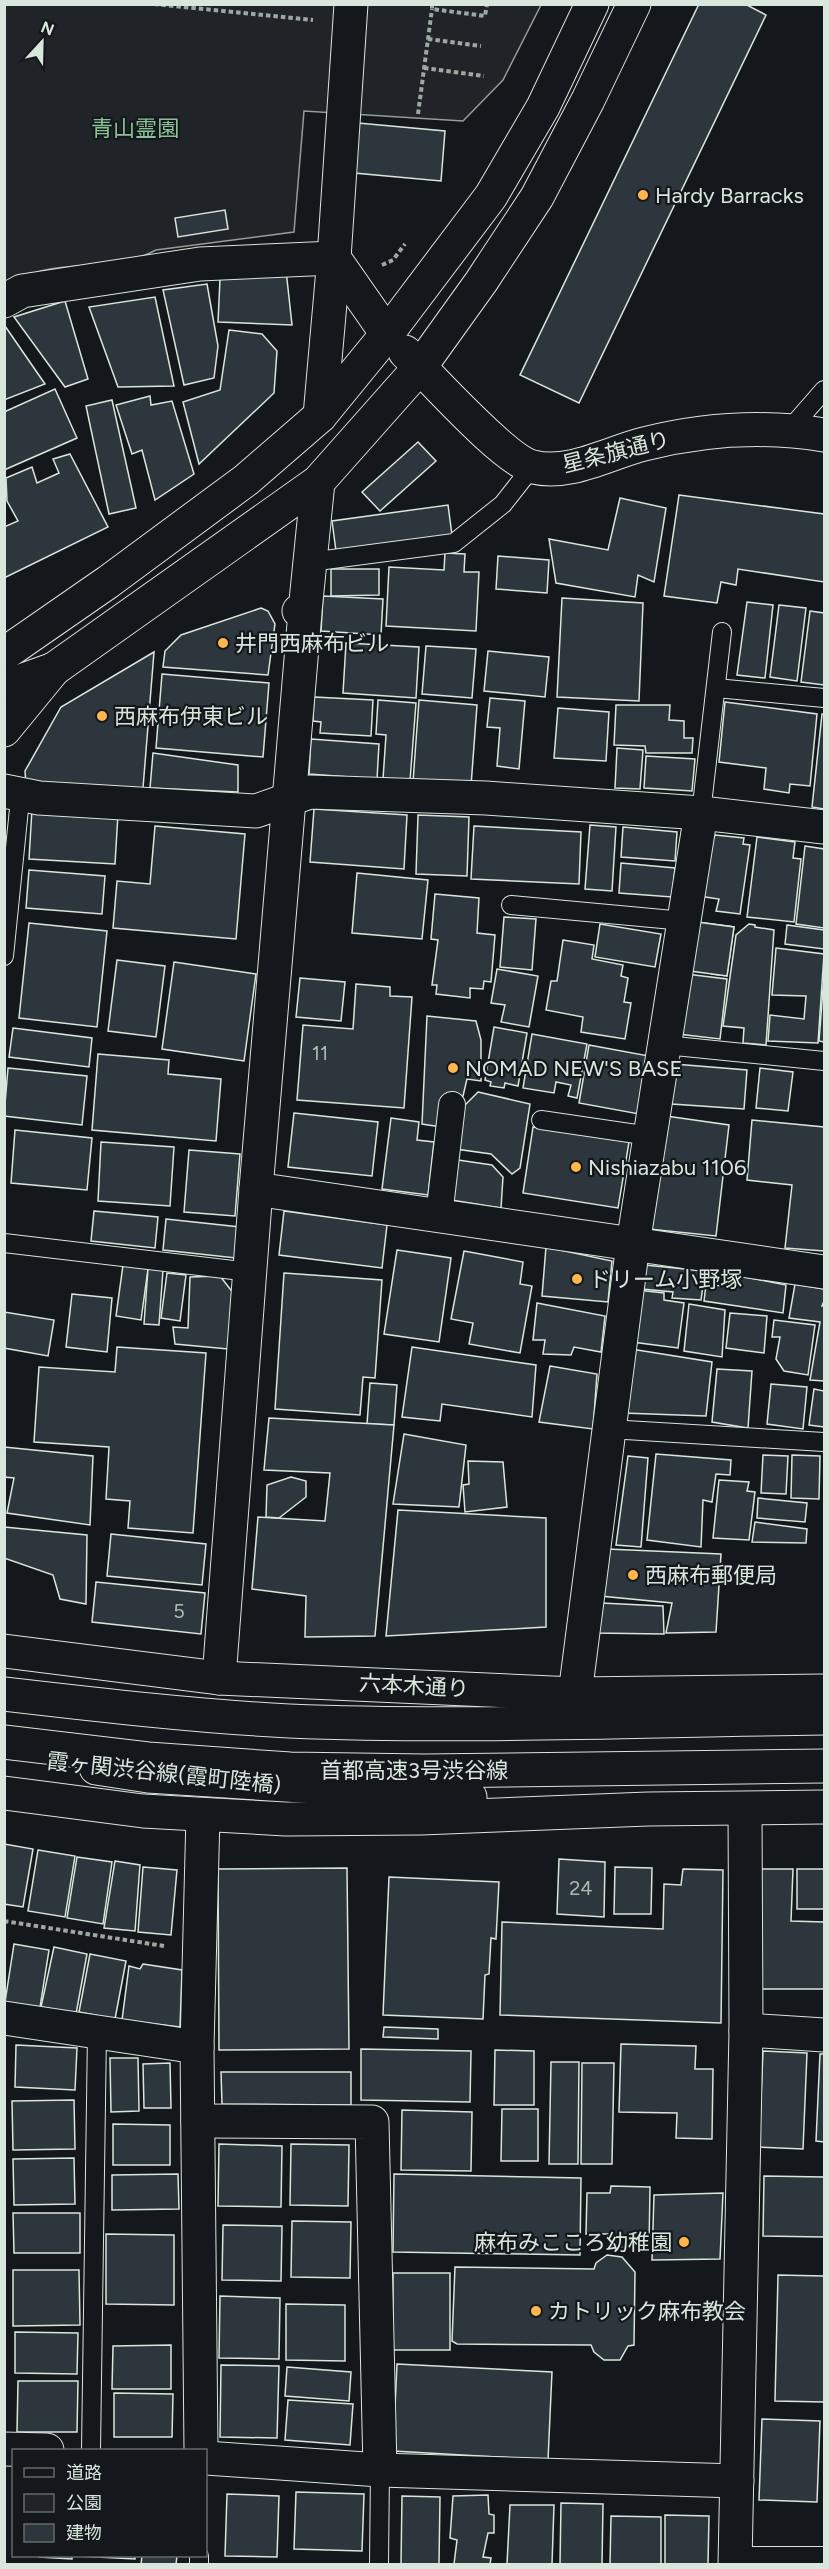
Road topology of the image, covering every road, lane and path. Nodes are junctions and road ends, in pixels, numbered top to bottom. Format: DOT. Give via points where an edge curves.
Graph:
graph roads {
  1 [pos="154,4"];
  2 [pos="487,4"];
  3 [pos="592,4"];
  4 [pos="634,4"];
  5 [pos="432,7"];
  6 [pos="350,14"];
  7 [pos="428,39"];
  8 [pos="481,46"];
  9 [pos="424,68"];
  10 [pos="484,76"];
  11 [pos="418,114"];
  12 [pos="408,241"];
  13 [pos="334,258"];
  14 [pos="375,268"];
  15 [pos="4,301"];
  16 [pos="387,334"];
  17 [pos="420,367"];
  18 [pos="825,390"];
  19 [pos="320,416"];
  20 [pos="790,429"];
  21 [pos="825,435"];
  22 [pos="532,467"];
  23 [pos="318,482"];
  24 [pos="310,562"];
  25 [pos="722,632"];
  26 [pos="18,638"];
  27 [pos="4,654"];
  28 [pos="54,669"];
  29 [pos="4,687"];
  30 [pos="716,688"];
  31 [pos="825,698"];
  32 [pos="4,730"];
  33 [pos="4,792"];
  34 [pos="288,801"];
  35 [pos="701,813"];
  36 [pos="825,827"];
  37 [pos="512,905"];
  38 [pos="684,921"];
  39 [pos="4,956"];
  40 [pos="665,1045"];
  41 [pos="825,1060"];
  42 [pos="452,1105"];
  43 [pos="541,1120"];
  44 [pos="650,1136"];
  45 [pos="256,1189"];
  46 [pos="439,1216"];
  47 [pos="4,1243"];
  48 [pos="633,1244"];
  49 [pos="250,1272"];
  50 [pos="825,1272"];
  51 [pos="609,1429"];
  52 [pos="825,1442"];
  53 [pos="4,1651"];
  54 [pos="4,1678"];
  55 [pos="219,1678"];
  56 [pos="825,1691"];
  57 [pos="4,1694"];
  58 [pos="575,1694"];
  59 [pos="825,1718"];
  60 [pos="4,1742"];
  61 [pos="4,1756"];
  62 [pos="825,1766"];
  63 [pos="4,1778"];
  64 [pos="4,1793"];
  65 [pos="60,1800"];
  66 [pos="825,1807"];
  67 [pos="648,1809"];
  68 [pos="745,1809"];
  69 [pos="203,1815"];
  70 [pos="4,1921"];
  71 [pos="168,1946"];
  72 [pos="4,2018"];
  73 [pos="746,2030"];
  74 [pos="97,2032"];
  75 [pos="825,2035"];
  76 [pos="197,2047"];
  77 [pos="198,2121"];
  78 [pos="91,2449"];
  79 [pos="201,2449"];
  80 [pos="207,2458"];
  81 [pos="380,2470"];
  82 [pos="737,2481"];
  83 [pos="825,2556"];
  84 [pos="735,2560"];
  85 [pos="379,2565"];
  1 -- 6 [label="path"];
  2 -- 5 [label="path" via="485,16"];
  3 -- 16 [label="main road" via="543,107 491,196"];
  4 -- 17 [label="main road" via="537,197"];
  5 -- 7 [label="path"];
  6 -- 13 [label="main road"];
  7 -- 8 [label="path"];
  7 -- 9 [label="path"];
  9 -- 10 [label="path"];
  9 -- 11 [label="path"];
  12 -- 14 [label="path" via="393,260"];
  13 -- 15 [label="main road" via="200,264 22,291"];
  13 -- 16 [label="main road, 星条旗通り"];
  13 -- 19 [label="main road"];
  16 -- 17 [label="main road, 星条旗通り"];
  16 -- 19 [label="main road"];
  17 -- 22 [label="main road, 星条旗通り" via="509,454"];
  17 -- 23 [label="main road"];
  18 -- 20 [label="lane"];
  19 -- 23 [label="main road"];
  19 -- 26 [label="main road" via="246,480 108,582"];
  20 -- 21 [label="main road, 星条旗通り"];
  20 -- 22 [label="main road, 星条旗通り" via="725,429 684,435 563,469"];
  22 -- 24 [label="lane" via="503,504 454,543"];
  23 -- 24 [label="main road"];
  23 -- 28 [label="main road"];
  24 -- 34 [label="main road" via="305,611 299,611 305,612"];
  25 -- 30 [label="lane"];
  26 -- 27 [label="main road"];
  28 -- 29 [label="main road"];
  28 -- 32 [label="main road"];
  30 -- 31 [label="lane"];
  30 -- 35 [label="lane"];
  33 -- 34 [label="main road" via="39,798 256,811"];
  33 -- 39 [label="lane" via="14,796 19,810"];
  34 -- 35 [label="main road" via="310,792 322,792 486,798"];
  34 -- 45 [label="main road"];
  35 -- 36 [label="main road"];
  35 -- 38 [label="main road"];
  37 -- 38 [label="lane"];
  38 -- 40 [label="main road"];
  40 -- 41 [label="lane"];
  40 -- 44 [label="main road"];
  42 -- 46 [label="street"];
  43 -- 44 [label="lane"];
  44 -- 48 [label="main road"];
  45 -- 46 [label="main road"];
  45 -- 49 [label="main road"];
  46 -- 48 [label="main road"];
  47 -- 49 [label="lane"];
  48 -- 50 [label="main road"];
  48 -- 51 [label="main road"];
  49 -- 55 [label="main road"];
  51 -- 52 [label="lane"];
  51 -- 58 [label="main road"];
  53 -- 55 [label="main road, 六本木通り"];
  54 -- 58 [label="main road" via="155,1698 285,1707"];
  55 -- 58 [label="main road, 六本木通り"];
  56 -- 58 [label="main road, 六本木通り"];
  57 -- 59 [label="main road, 首都高速3号渋谷線" via="150,1711 289,1720 426,1723"];
  60 -- 62 [label="main road, 首都高速3号渋谷線" via="148,1759 290,1769"];
  61 -- 67 [label="main road, 霞ヶ関渋谷線(霞町陸橋)" via="148,1776"];
  63 -- 65 [label="main road"];
  64 -- 65 [label="main road"];
  65 -- 69 [label="main road"];
  66 -- 68 [label="main road"];
  67 -- 68 [label="main road"];
  67 -- 69 [label="main road" via="421,1818"];
  68 -- 73 [label="main road"];
  69 -- 76 [label="main road"];
  70 -- 71 [label="path"];
  72 -- 74 [label="main road"];
  73 -- 75 [label="main road"];
  73 -- 82 [label="main road"];
  74 -- 76 [label="main road"];
  74 -- 78 [label="lane"];
  76 -- 77 [label="main road"];
  77 -- 79 [label="main road"];
  77 -- 81 [label="main road" via="372,2122"];
  80 -- 81 [label="main road"];
  81 -- 82 [label="main road"];
  81 -- 85 [label="lane"];
  82 -- 84 [label="main road"];
  83 -- 84 [label="lane"];
}
